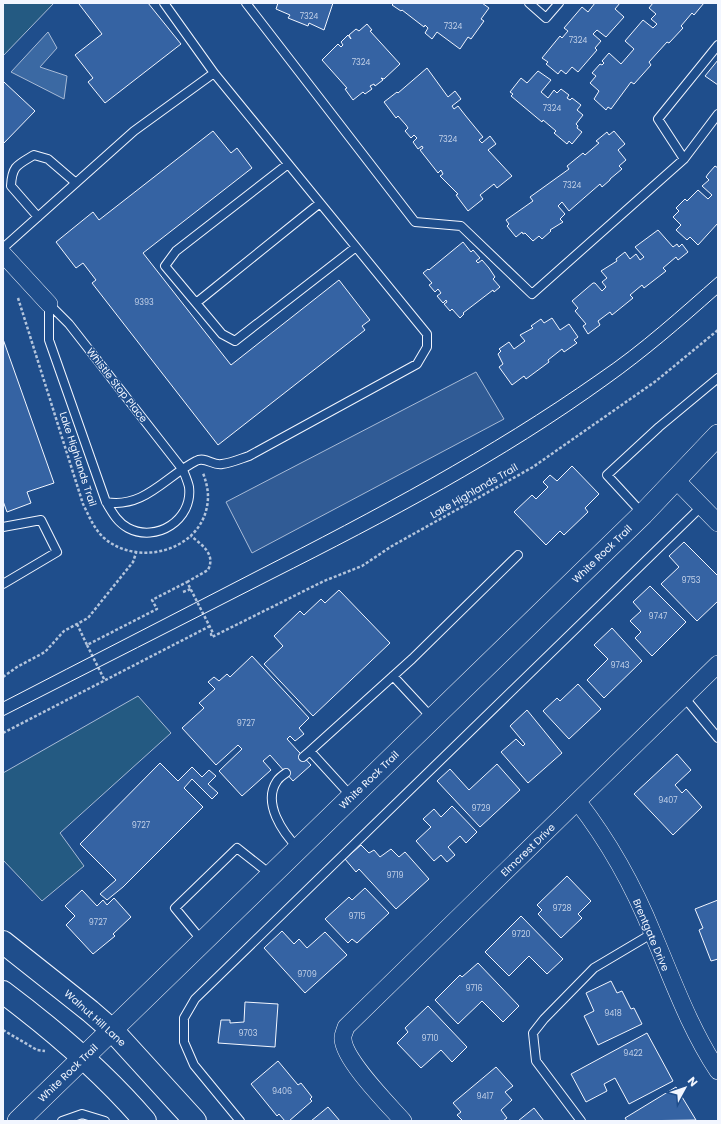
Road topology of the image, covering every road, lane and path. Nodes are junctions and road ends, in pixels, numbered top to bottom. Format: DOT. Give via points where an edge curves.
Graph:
graph roads {
  1 [pos="164,3"];
  2 [pos="246,3"];
  3 [pos="529,3"];
  4 [pos="558,3"];
  5 [pos="718,45"];
  6 [pos="214,73"];
  7 [pos="718,114"];
  8 [pos="684,159"];
  9 [pos="288,164"];
  10 [pos="76,183"];
  11 [pos="320,204"];
  12 [pos="38,217"];
  13 [pos="356,247"];
  14 [pos="3,248"];
  15 [pos="3,254"];
  16 [pos="16,295"];
  17 [pos="196,303"];
  18 [pos="49,304"];
  19 [pos="718,330"];
  20 [pos="718,378"];
  21 [pos="718,435"];
  22 [pos="183,470"];
  23 [pos="676,480"];
  24 [pos="106,502"];
  25 [pos="702,506"];
  26 [pos="643,514"];
  27 [pos="718,523"];
  28 [pos="3,527"];
  29 [pos="191,536"];
  30 [pos="518,555"];
  31 [pos="187,582"];
  32 [pos="3,584"];
  33 [pos="191,589"];
  34 [pos="183,592"];
  35 [pos="76,624"];
  36 [pos="210,626"];
  37 [pos="87,645"];
  38 [pos="718,664"];
  39 [pos="393,676"];
  40 [pos="3,677"];
  41 [pos="105,681"];
  42 [pos="684,697"];
  43 [pos="433,719"];
  44 [pos="3,733"];
  45 [pos="718,738"];
  46 [pos="286,773"];
  47 [pos="351,797"];
  48 [pos="578,802"];
  49 [pos="298,848"];
  50 [pos="271,875"];
  51 [pos="653,933"];
  52 [pos="3,942"];
  53 [pos="203,942"];
  54 [pos="3,992"];
  55 [pos="3,1030"];
  56 [pos="113,1031"];
  57 [pos="48,1052"];
  58 [pos="85,1057"];
  59 [pos="718,1072"];
  60 [pos="18,1121"];
  61 [pos="62,1121"];
  62 [pos="105,1121"];
  63 [pos="145,1121"];
  64 [pos="195,1121"];
  65 [pos="240,1121"];
  66 [pos="403,1121"];
  67 [pos="581,1121"];
  1 -- 6 [label="lane"];
  2 -- 8 [label="lane" via="415,222 461,226 532,294"];
  3 -- 4 [label="lane" via="546,18"];
  5 -- 8 [label="lane" via="658,119"];
  6 -- 9 [label="lane"];
  6 -- 10 [label="lane" via="134,131"];
  7 -- 8 [label="lane"];
  9 -- 11 [label="lane"];
  9 -- 17 [label="lane" via="176,251 165,266"];
  10 -- 12 [label="lane"];
  10 -- 12 [label="lane" via="48,159 34,155 20,163 12,173 11,186"];
  11 -- 13 [label="lane"];
  11 -- 17 [label="lane"];
  12 -- 14 [label="lane"];
  13 -- 17 [label="lane" via="236,341 222,334"];
  13 -- 22 [label="lane" via="427,334 426,348 417,364 249,456 221,465 207,460 197,460"];
  15 -- 18 [label="street, Whistle Stop Place"];
  16 -- 35 [label="path, Lake Highlands Trail" via="83,504 96,530 122,549 136,553 133,562 122,573 113,588 105,594 96,609 88,618"];
  18 -- 22 [label="lane, Whistle Stop Place" via="69,324"];
  18 -- 24 [label="lane, Whistle Stop Place" via="49,340"];
  19 -- 36 [label="path, Lake Highlands Trail" via="656,381 533,467 392,546 362,566 324,581 212,637"];
  20 -- 26 [label="lane" via="607,475"];
  21 -- 23 [label="street, White Rock Trail"];
  22 -- 24 [label="lane" via="159,488 135,500 117,504"];
  22 -- 24 [label="lane, Whistle Stop Place" via="189,487 186,507 182,516 166,529 146,533 127,528 112,514"];
  23 -- 25 [label="street"];
  23 -- 26 [label="street, White Rock Trail"];
  25 -- 27 [label="street"];
  25 -- 65 [label="lane" via="195,998 184,1018 184,1042 194,1065"];
  26 -- 43 [label="street, White Rock Trail"];
  28 -- 32 [label="lane" via="41,520 56,552"];
  29 -- 31 [label="path" via="209,553 211,560 208,570"];
  30 -- 39 [label="lane"];
  31 -- 33 [label="path"];
  31 -- 37 [label="path" via="152,600 157,609"];
  33 -- 34 [label="path"];
  33 -- 36 [label="path"];
  35 -- 37 [label="path"];
  35 -- 40 [label="path" via="64,631 45,652"];
  36 -- 41 [label="path"];
  37 -- 41 [label="path"];
  38 -- 42 [label="street, Elmcrest Drive"];
  39 -- 43 [label="lane"];
  39 -- 47 [label="lane" via="306,754"];
  41 -- 44 [label="path"];
  42 -- 45 [label="lane"];
  42 -- 48 [label="street, Elmcrest Drive"];
  43 -- 47 [label="street, White Rock Trail"];
  46 -- 49 [label="lane" via="276,782 272,796 275,817 287,837"];
  47 -- 49 [label="street, White Rock Trail"];
  48 -- 51 [label="street, Brentgate Drive" via="619,862"];
  48 -- 66 [label="street, Elmcrest Drive" via="346,1027 342,1039 354,1064"];
  49 -- 50 [label="street, White Rock Trail"];
  50 -- 53 [label="street, White Rock Trail"];
  50 -- 53 [label="lane" via="237,848 181,903 176,908"];
  51 -- 59 [label="street, Brentgate Drive" via="672,982 706,1053"];
  51 -- 67 [label="lane" via="594,968 533,1033 536,1061"];
  52 -- 56 [label="main road, Walnut Hill Lane"];
  53 -- 56 [label="street, White Rock Trail"];
  54 -- 58 [label="main road"];
  55 -- 57 [label="path" via="37,1050"];
  56 -- 58 [label="street, White Rock Trail"];
  56 -- 64 [label="main road, Walnut Hill Lane"];
  58 -- 60 [label="street, White Rock Trail"];
  58 -- 63 [label="main road"];
  61 -- 62 [label="lane" via="82,1114"];
}
